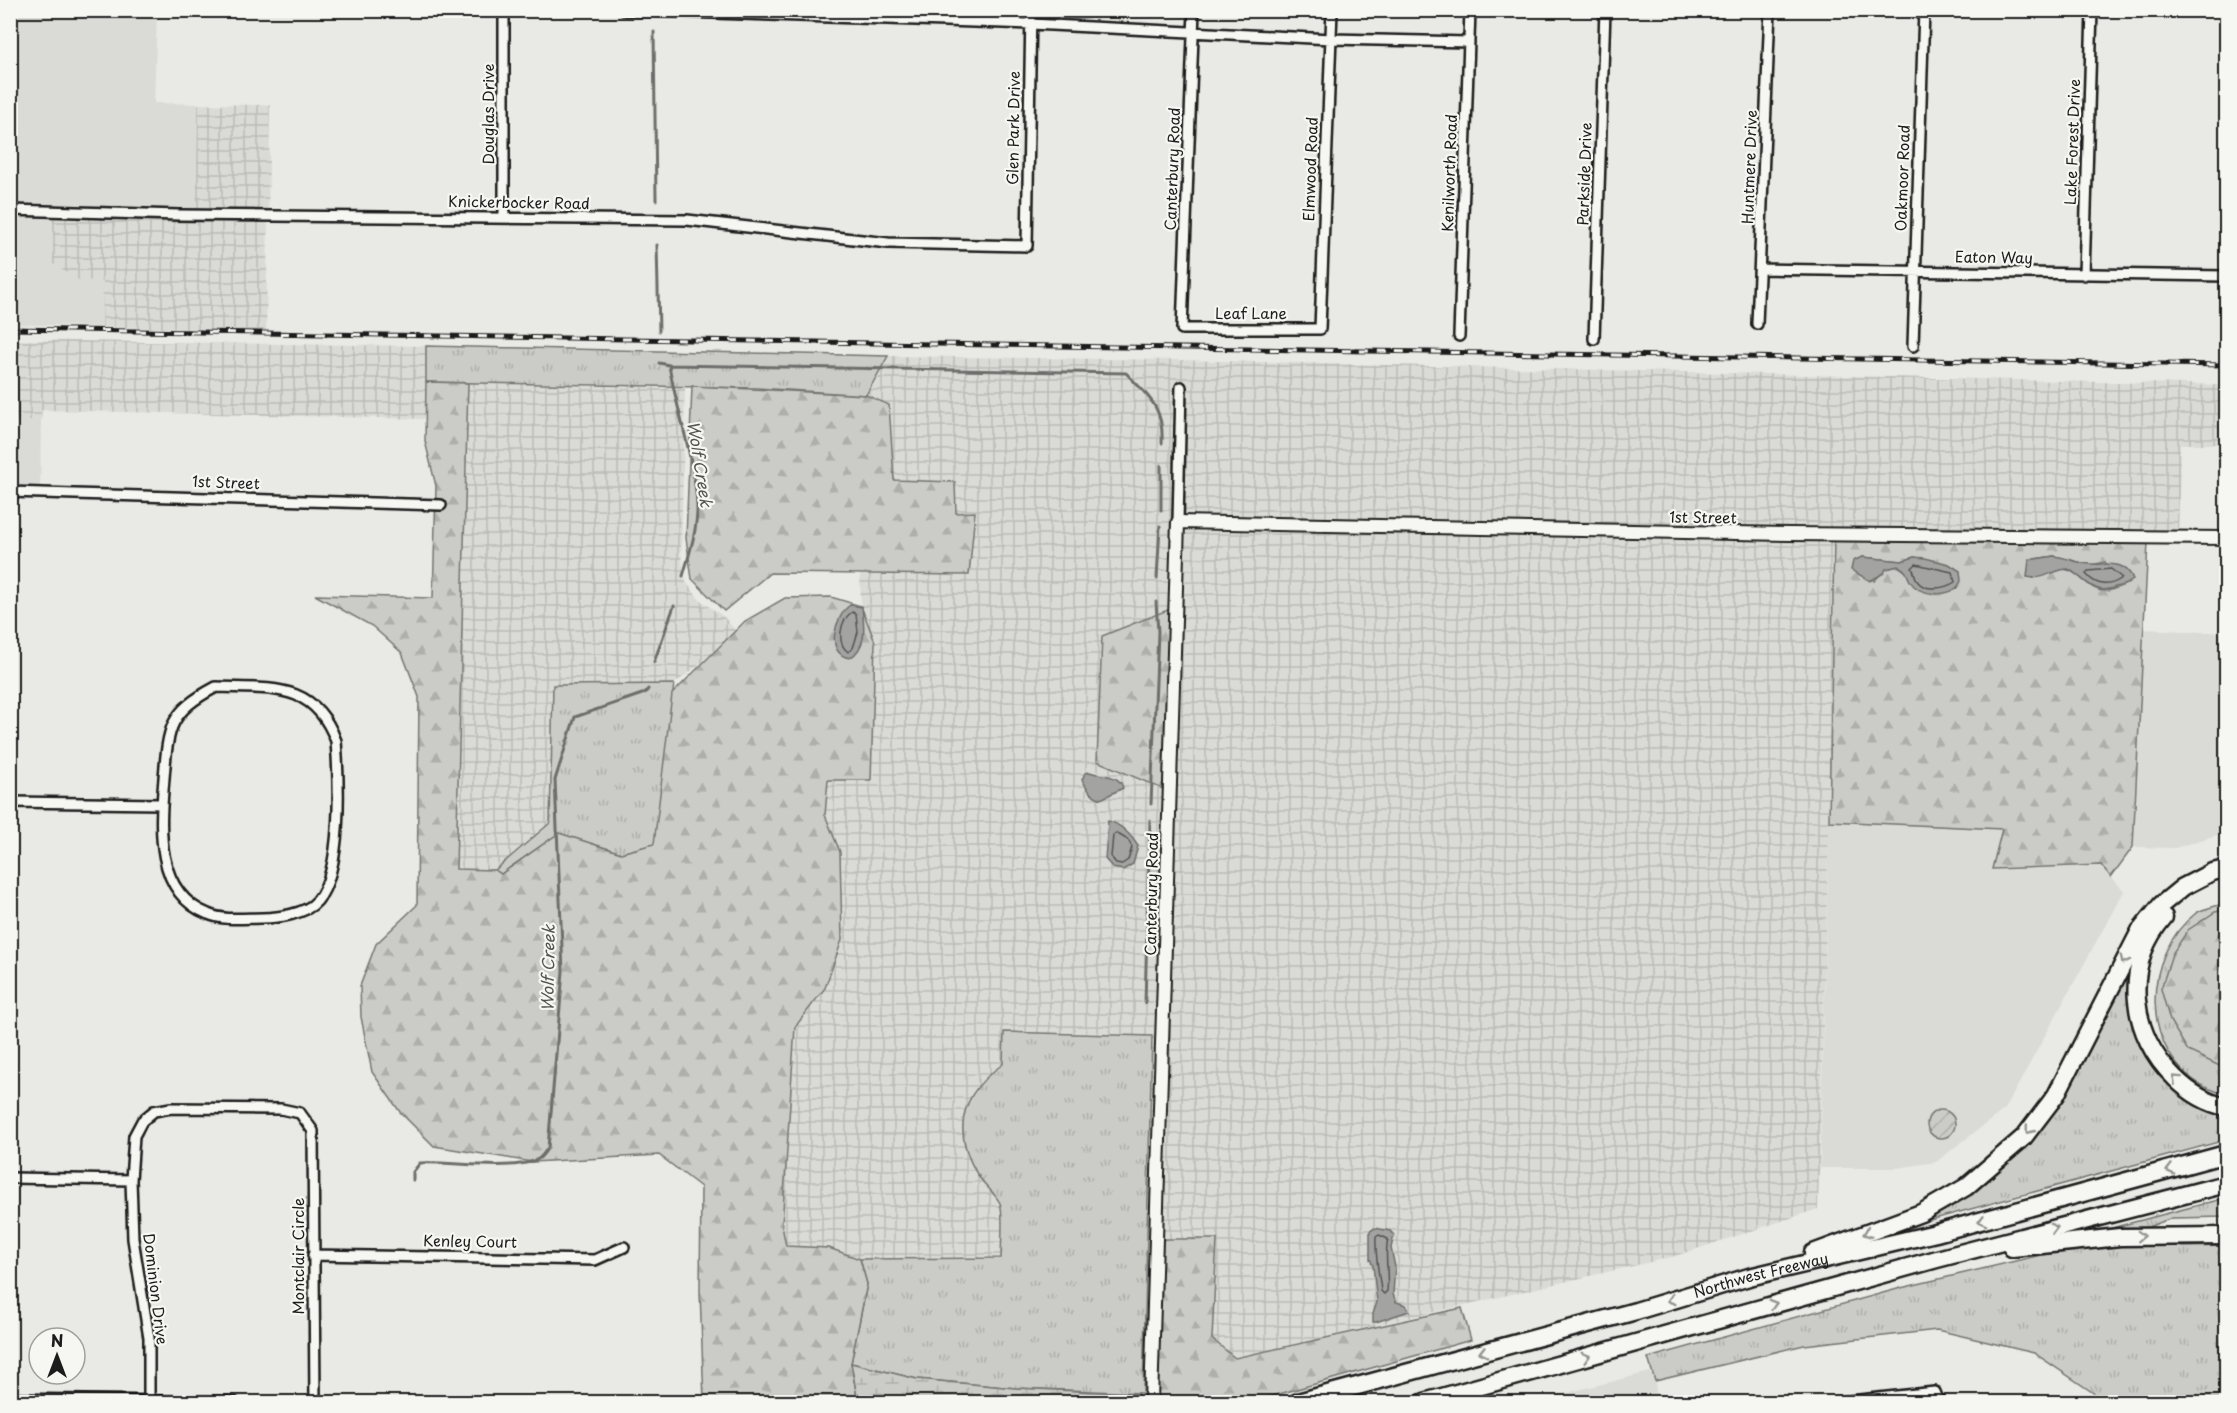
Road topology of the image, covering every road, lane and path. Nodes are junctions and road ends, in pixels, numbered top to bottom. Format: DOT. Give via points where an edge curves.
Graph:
graph roads {
  1 [pos="504,10"];
  2 [pos="624,10"];
  3 [pos="1031,10"];
  4 [pos="1194,10"];
  5 [pos="1332,10"];
  6 [pos="1470,10"];
  7 [pos="1605,10"];
  8 [pos="1770,10"];
  9 [pos="1924,10"];
  10 [pos="2092,10"];
  11 [pos="1031,24"];
  12 [pos="1193,33"];
  13 [pos="1331,39"];
  14 [pos="1469,42"];
  15 [pos="10,210"];
  16 [pos="504,218"];
  17 [pos="1027,246"];
  18 [pos="1761,269"];
  19 [pos="1915,271"];
  20 [pos="2084,274"];
  21 [pos="2226,276"];
  22 [pos="1757,324"];
  23 [pos="1182,329"];
  24 [pos="1320,329"];
  25 [pos="1459,336"];
  26 [pos="1594,339"];
  27 [pos="1913,346"];
  28 [pos="1181,387"];
  29 [pos="10,492"];
  30 [pos="441,505"];
  31 [pos="1178,522"];
  32 [pos="2226,538"];
  33 [pos="10,802"];
  34 [pos="161,804"];
  35 [pos="2226,869"];
  36 [pos="2226,879"];
  37 [pos="2226,1107"];
  38 [pos="300,1113"];
  39 [pos="2226,1154"];
  40 [pos="10,1178"];
  41 [pos="131,1180"];
  42 [pos="2226,1184"];
  43 [pos="2226,1236"];
  44 [pos="624,1247"];
  45 [pos="313,1255"];
  46 [pos="1936,1258"];
  47 [pos="1749,1277"];
  48 [pos="1151,1398"];
  49 [pos="10,1400"];
  50 [pos="149,1401"];
  51 [pos="234,1402"];
  52 [pos="315,1402"];
  53 [pos="1298,1402"];
  54 [pos="1424,1402"];
  55 [pos="1840,1402"];
  56 [pos="1939,1402"];
  1 -- 16 [label="street, Douglas Drive"];
  2 -- 11 [label="street"];
  3 -- 11 [label="street, Glen Park Drive"];
  4 -- 12 [label="street, Canterbury Road"];
  5 -- 13 [label="street, Elmwood Road"];
  6 -- 14 [label="street, Kenilworth Road"];
  7 -- 26 [label="street, Parkside Drive"];
  8 -- 18 [label="street, Huntmere Drive"];
  9 -- 19 [label="street, Oakmoor Road"];
  10 -- 20 [label="street, Lake Forest Drive"];
  11 -- 12 [label="street"];
  11 -- 17 [label="street, Glen Park Drive"];
  12 -- 13 [label="street"];
  12 -- 23 [label="street, Canterbury Road"];
  13 -- 14 [label="street"];
  13 -- 24 [label="street, Elmwood Road"];
  14 -- 25 [label="street, Kenilworth Road"];
  15 -- 16 [label="street, Knickerbocker Road"];
  16 -- 17 [label="street, Knickerbocker Road" via="687,220 888,243"];
  18 -- 19 [label="street, Eaton Way"];
  18 -- 22 [label="street, Huntmere Drive"];
  19 -- 20 [label="street, Eaton Way"];
  19 -- 27 [label="street, Oakmoor Road"];
  20 -- 21 [label="street, Eaton Way"];
  23 -- 24 [label="street, Leaf Lane"];
  28 -- 31 [label="street, Canterbury Road"];
  29 -- 30 [label="street, 1st Street"];
  31 -- 32 [label="street, 1st Street"];
  31 -- 48 [label="street, Canterbury Road"];
  33 -- 34 [label="street"];
  34 -- 34 [label="street" via="167,738 176,717 191,701 216,687 286,690 305,698 330,726 338,760 335,862 317,902 298,912 274,918 231,919 209,915 187,902 169,879 163,852"];
  35 -- 47 [label="highway, one-way" via="2183,887 2161,905 2140,931 2056,1095 2024,1137 1983,1173 1921,1213"];
  37 -- 36 [label="highway, one-way" via="2198,1096 2160,1064 2140,1023 2136,999 2139,967 2155,928 2190,894"];
  38 -- 41 [label="street, Dominion Drive" via="171,1107 154,1111 142,1121 134,1136"];
  38 -- 45 [label="street, Montclair Circle" via="313,1131"];
  39 -- 47 [label="highway, Northwest Freeway, one-way" via="1936,1233"];
  40 -- 41 [label="street"];
  41 -- 50 [label="street, Dominion Drive" via="133,1239 149,1338"];
  46 -- 42 [label="highway, Northwest Freeway, one-way"];
  46 -- 43 [label="highway, one-way" via="2120,1237"];
  44 -- 45 [label="street, Kenley Court" via="595,1260"];
  45 -- 52 [label="street, Montclair Circle"];
  54 -- 46 [label="highway, Northwest Freeway, one-way"];
  47 -- 53 [label="highway, Northwest Freeway, one-way"];
  49 -- 50 [label="street"];
  50 -- 51 [label="street"];
  55 -- 56 [label="street" via="1935,1392"];
}
